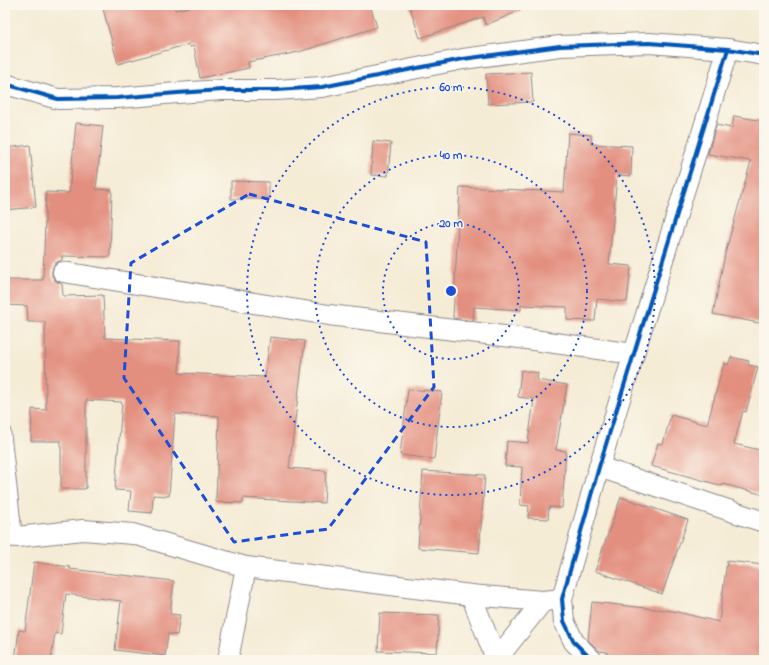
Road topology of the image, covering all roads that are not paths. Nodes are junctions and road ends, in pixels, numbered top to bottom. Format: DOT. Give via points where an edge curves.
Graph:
graph roads {
  1 [pos="728,48"];
  2 [pos="764,55"];
  3 [pos="5,84"];
  4 [pos="64,272"];
  5 [pos="634,354"];
  6 [pos="5,430"];
  7 [pos="599,467"];
  8 [pos="764,522"];
  9 [pos="11,537"];
  10 [pos="246,567"];
  11 [pos="471,595"];
  12 [pos="552,600"];
  13 [pos="496,659"];
  14 [pos="228,660"];
  15 [pos="592,660"];
  1 -- 2 [label="street"];
  1 -- 3 [label="street" via="649,43 560,46 463,59 322,87 222,90 117,98 58,99"];
  1 -- 5 [label="street"];
  4 -- 5 [label="street" via="329,315"];
  5 -- 7 [label="street"];
  6 -- 9 [label="lane"];
  7 -- 8 [label="street"];
  7 -- 12 [label="street"];
  9 -- 10 [label="street" via="83,530 133,534"];
  10 -- 11 [label="street"];
  10 -- 14 [label="street"];
  11 -- 12 [label="street"];
  11 -- 13 [label="street"];
  12 -- 13 [label="street"];
  12 -- 15 [label="street" via="574,642"];
}
